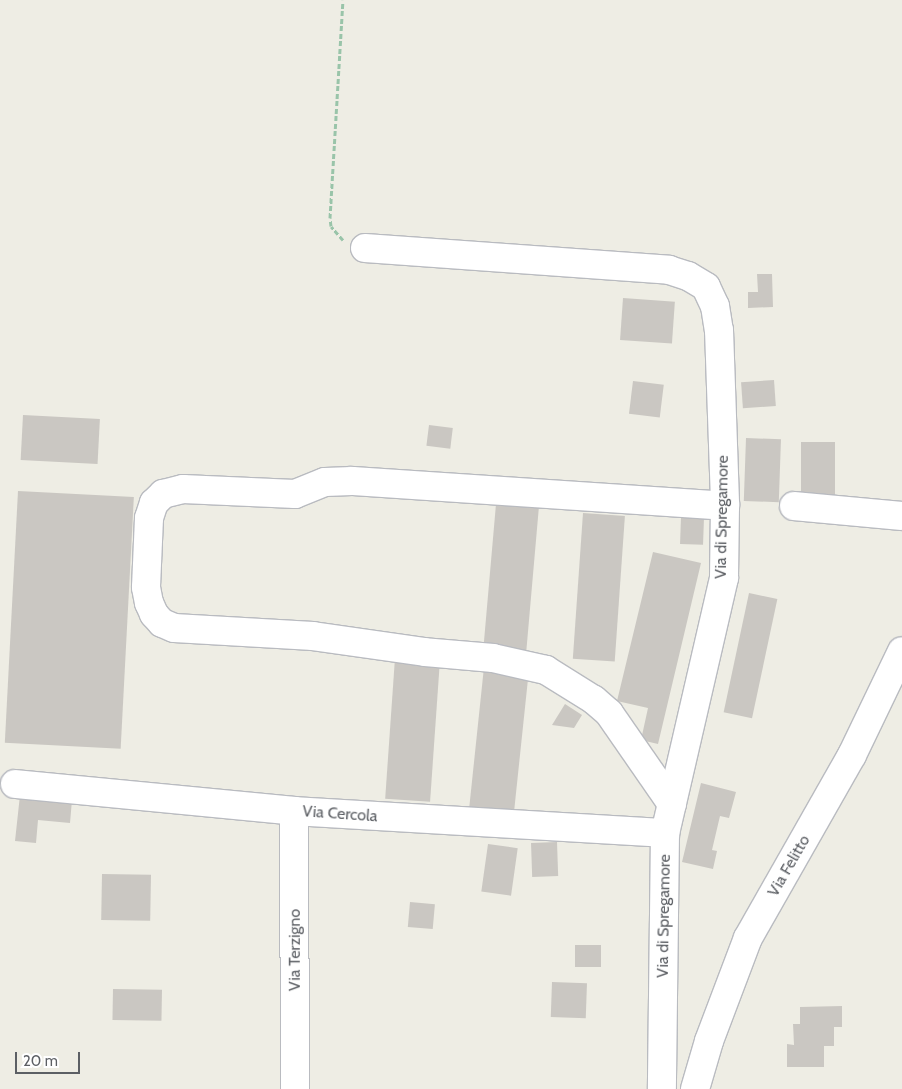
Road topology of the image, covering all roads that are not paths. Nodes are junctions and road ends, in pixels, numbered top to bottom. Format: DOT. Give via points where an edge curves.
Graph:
graph roads {
  1 [pos="365,248"];
  2 [pos="725,506"];
  3 [pos="794,506"];
  4 [pos="902,516"];
  5 [pos="902,651"];
  6 [pos="15,784"];
  7 [pos="672,804"];
  8 [pos="294,811"];
  9 [pos="665,833"];
  10 [pos="295,1089"];
  11 [pos="662,1089"];
  12 [pos="695,1089"];
  1 -- 2 [label="street, Via di Spregamore" via="669,270 706,287 715,306 719,330"];
  2 -- 7 [label="street, Via di Spregamore" via="724,578"];
  2 -- 7 [label="street" via="352,480 326,482 294,494 183,489 163,494 154,503 149,518 146,587 149,604 162,623 174,628 313,636 493,658 546,670 609,713"];
  3 -- 4 [label="street"];
  5 -- 12 [label="street, Via Felitto" via="852,755 748,938"];
  6 -- 8 [label="street, Via Cercola"];
  7 -- 9 [label="street, Via di Spregamore"];
  8 -- 9 [label="street, Via Cercola"];
  8 -- 10 [label="street, Via Terzigno"];
  9 -- 11 [label="street, Via di Spregamore"];
}
